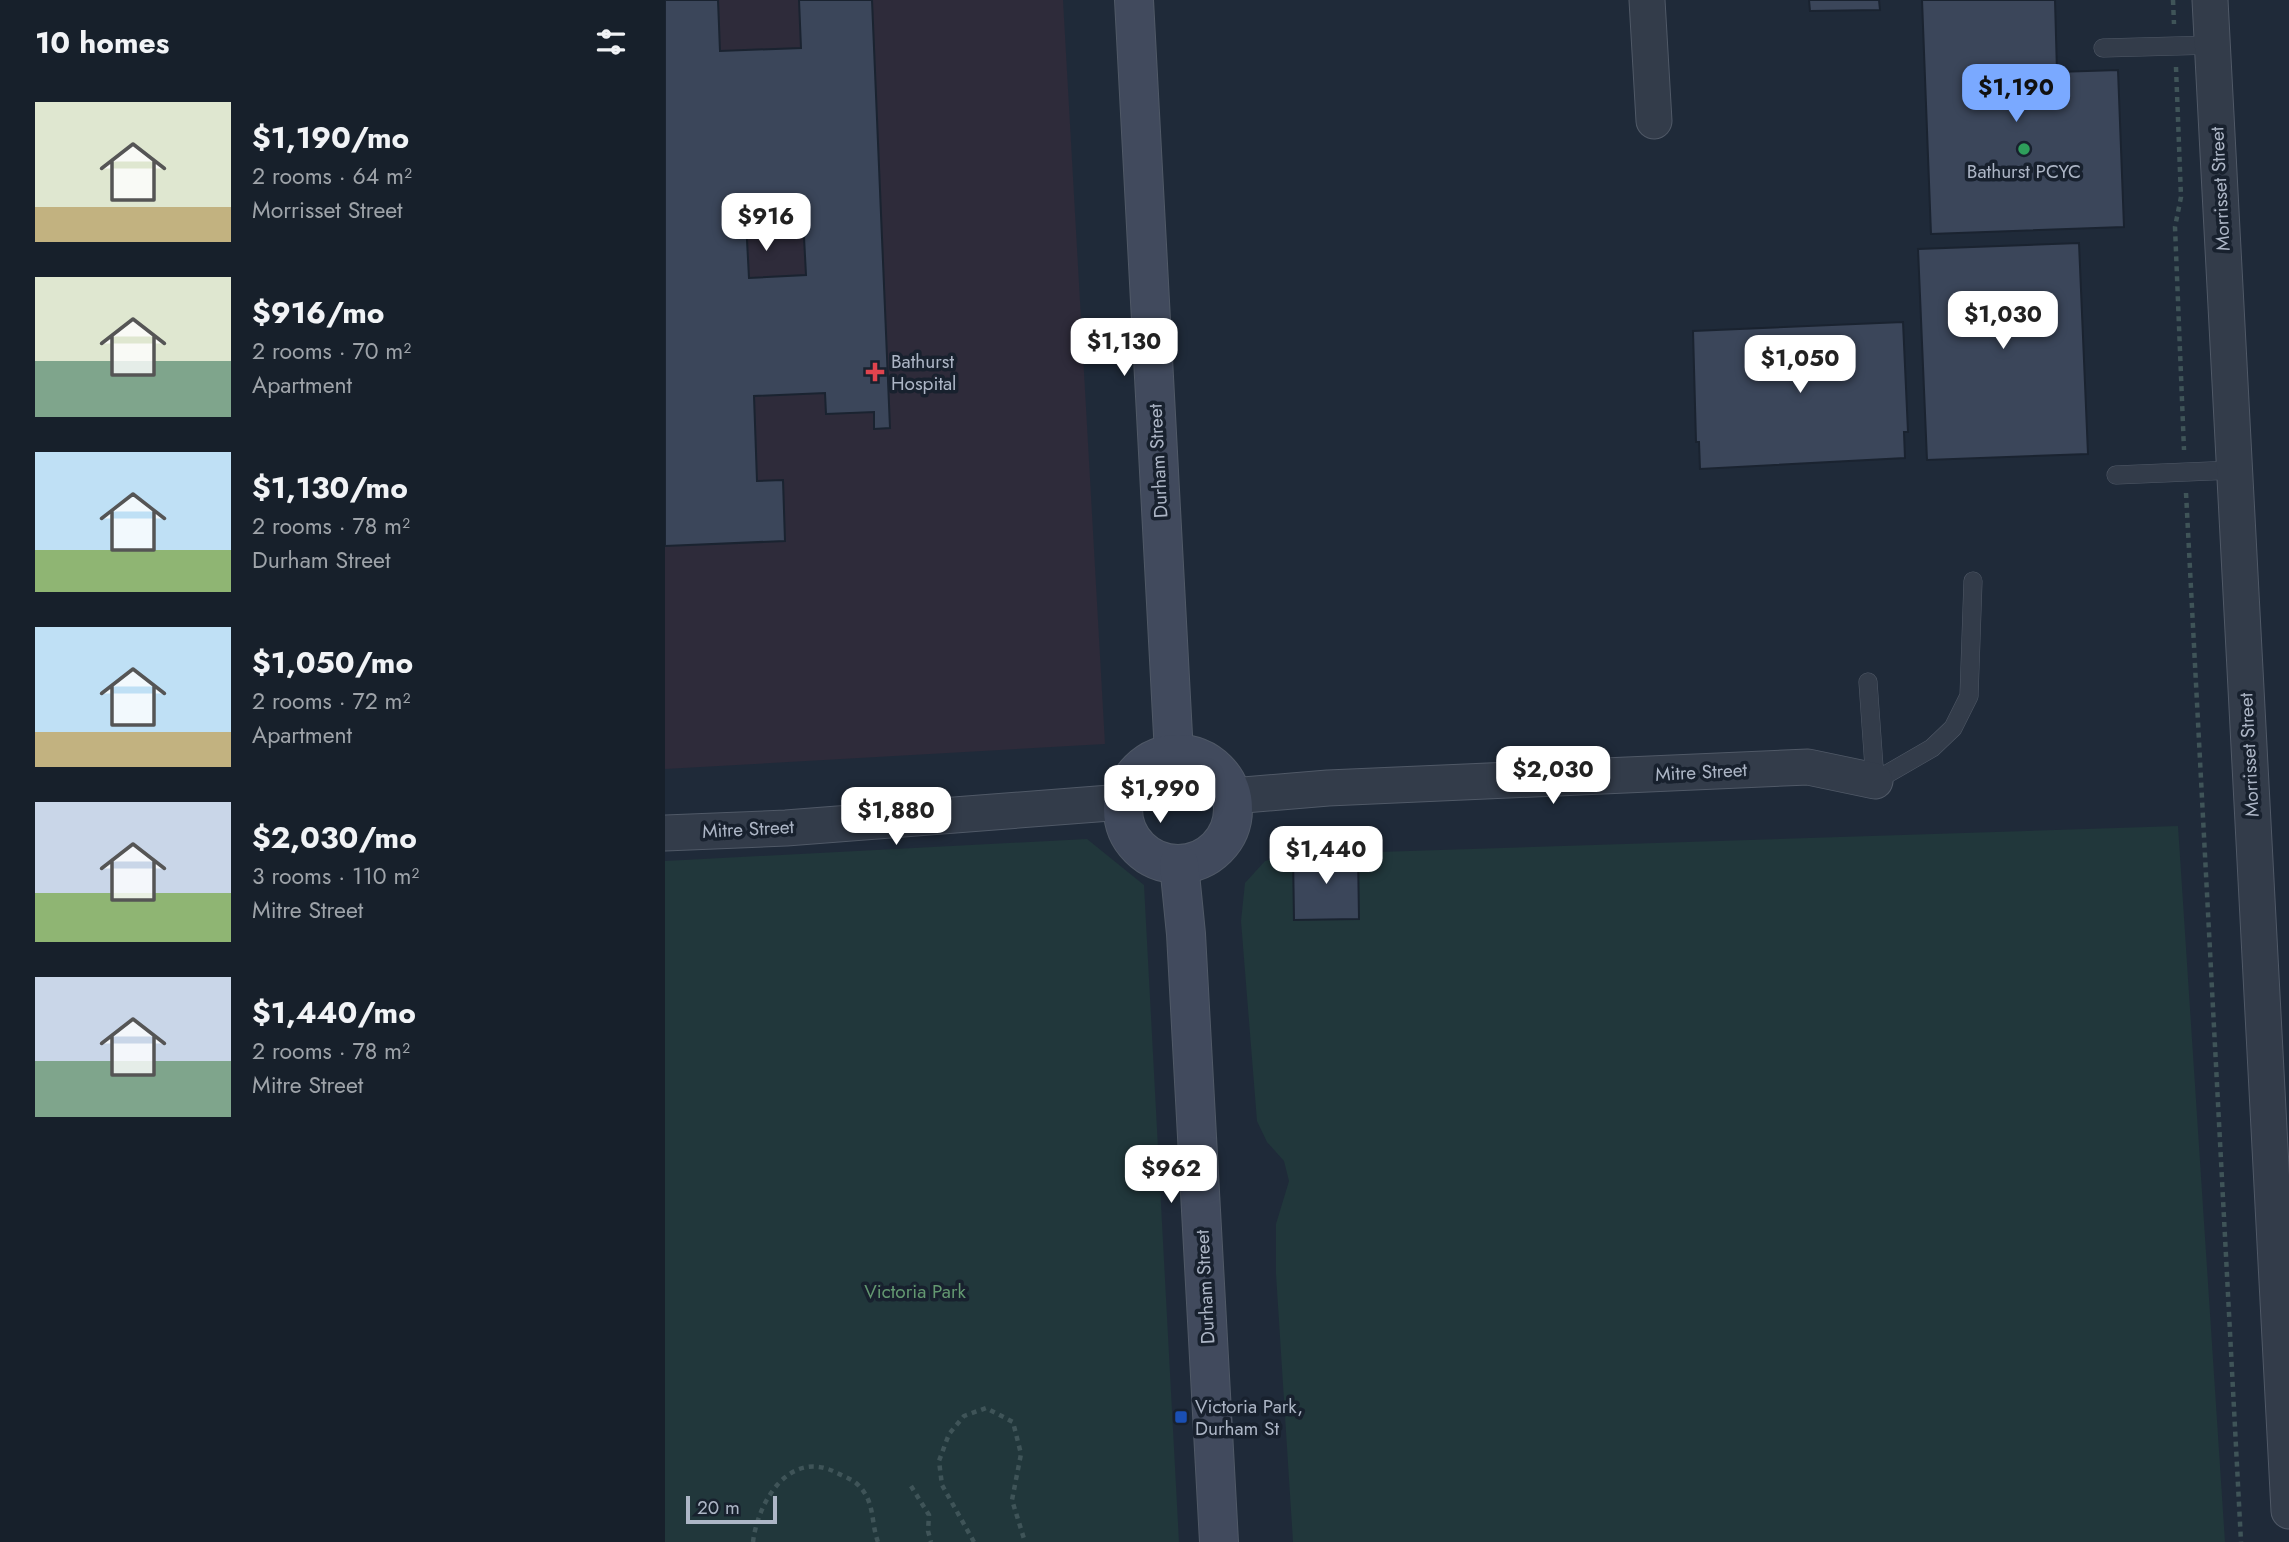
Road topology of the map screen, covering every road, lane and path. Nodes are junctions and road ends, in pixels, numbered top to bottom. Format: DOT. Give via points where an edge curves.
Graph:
graph roads {
  1 [pos="1134,0"];
  2 [pos="1647,0"];
  3 [pos="2173,0"];
  4 [pos="2210,0"];
  5 [pos="2213,45"];
  6 [pos="2175,46"];
  7 [pos="2103,48"];
  8 [pos="1654,121"];
  9 [pos="2234,470"];
  10 [pos="2185,472"];
  11 [pos="2116,475"];
  12 [pos="1973,581"];
  13 [pos="1868,682"];
  14 [pos="1174,754"];
  15 [pos="1875,781"];
  16 [pos="1232,796"];
  17 [pos="1123,803"];
  18 [pos="665,833"];
  19 [pos="1179,864"];
  20 [pos="911,1486"];
  21 [pos="2289,1511"];
  22 [pos="754,1542"];
  23 [pos="878,1542"];
  24 [pos="931,1542"];
  25 [pos="974,1542"];
  26 [pos="1025,1542"];
  27 [pos="1219,1542"];
  28 [pos="2241,1542"];
  1 -- 14 [label="main road, Durham Street"];
  2 -- 8 [label="street"];
  3 -- 6 [label="path"];
  4 -- 5 [label="street, Morrisset Street"];
  5 -- 6 [label="lane"];
  5 -- 9 [label="street, Morrisset Street"];
  6 -- 7 [label="lane"];
  6 -- 10 [label="path" via="2181,197 2175,227"];
  9 -- 10 [label="lane"];
  9 -- 21 [label="street, Morrisset Street"];
  10 -- 11 [label="lane"];
  10 -- 28 [label="path"];
  12 -- 15 [label="lane" via="1969,696 1953,728 1932,748"];
  13 -- 15 [label="lane"];
  14 -- 16 [label="main road" via="1197,757 1217,769"];
  14 -- 17 [label="main road" via="1146,764 1135,775"];
  15 -- 16 [label="street, Mitre Street" via="1808,767"];
  16 -- 19 [label="main road" via="1234,813 1222,843 1210,854"];
  17 -- 18 [label="street, Mitre Street"];
  17 -- 19 [label="main road" via="1126,825 1138,846 1157,859"];
  19 -- 27 [label="main road, Durham Street"];
  20 -- 24 [label="path" via="929,1515"];
  22 -- 23 [label="path" via="763,1504 777,1482 802,1466 829,1469 856,1483 874,1509 873,1530"];
  25 -- 26 [label="path" via="942,1485 939,1461 949,1434 964,1416 986,1408 1013,1422 1021,1454 1012,1500"];
}
